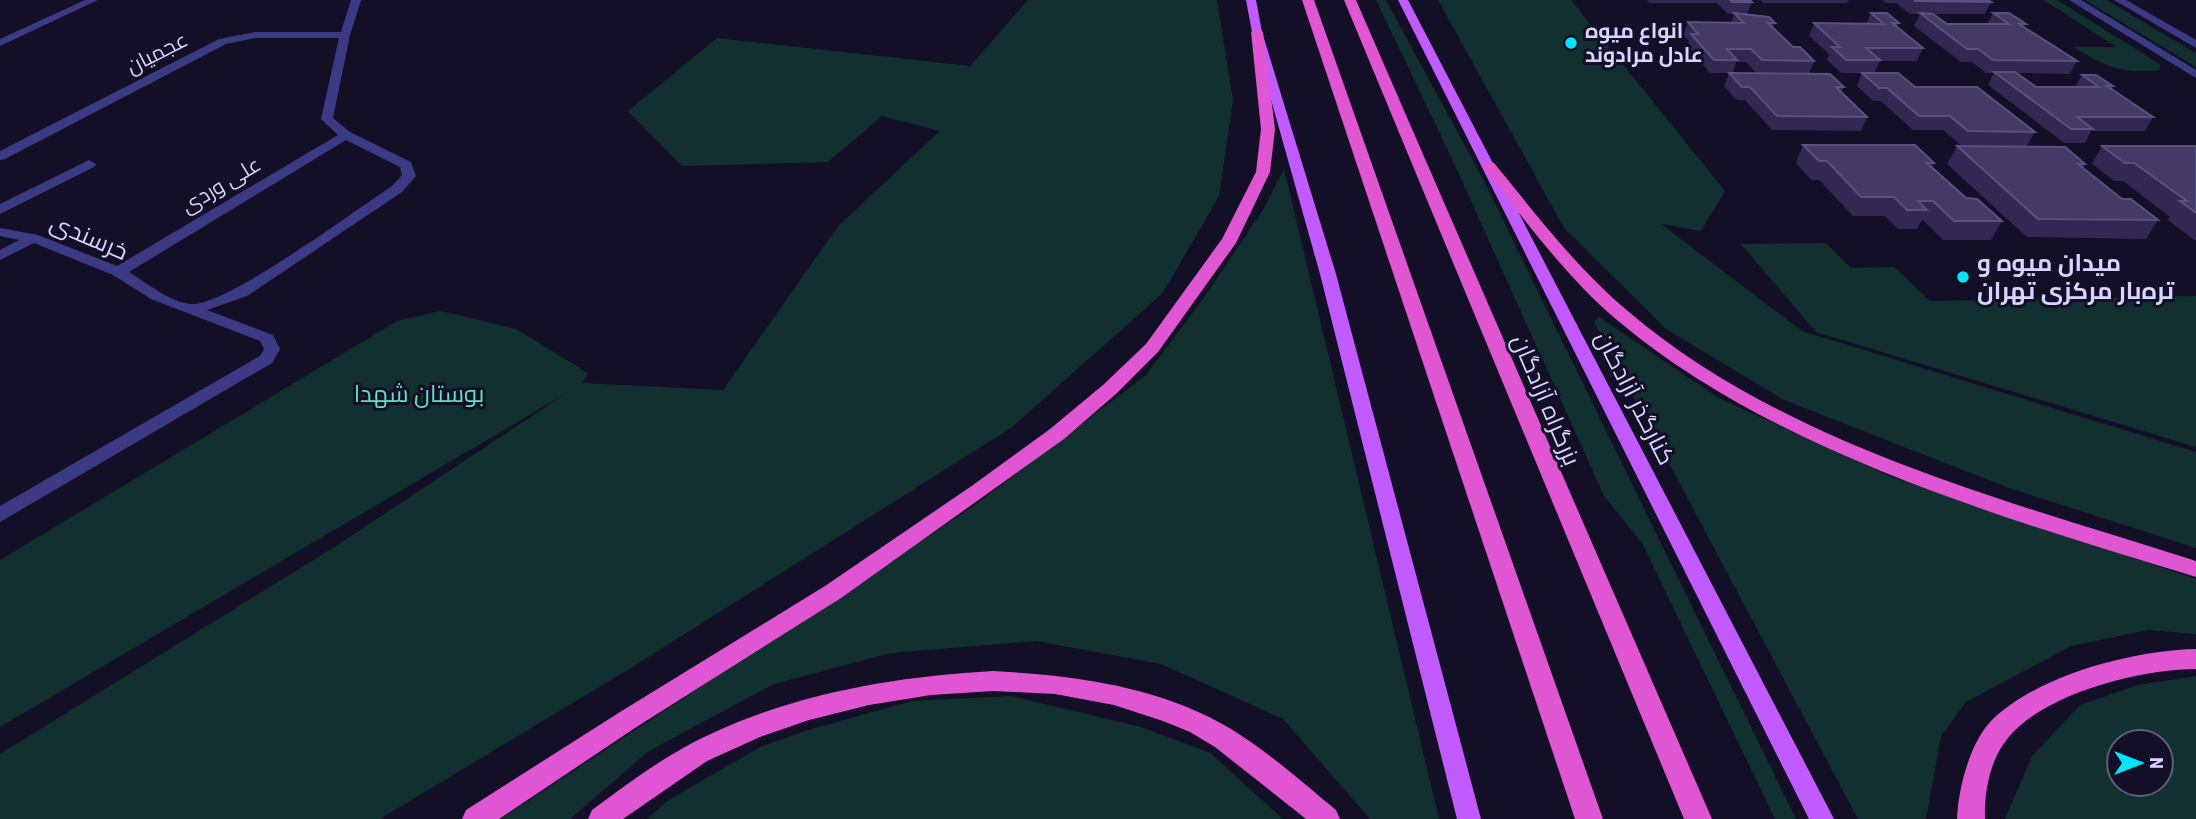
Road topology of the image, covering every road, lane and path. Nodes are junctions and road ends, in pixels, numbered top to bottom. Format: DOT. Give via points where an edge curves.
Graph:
graph roads {
  1 [pos="93,0"];
  2 [pos="356,0"];
  3 [pos="1251,0"];
  4 [pos="1308,0"];
  5 [pos="1350,0"];
  6 [pos="1403,0"];
  7 [pos="2074,0"];
  8 [pos="2119,0"];
  9 [pos="1257,32"];
  10 [pos="345,35"];
  11 [pos="0,43"];
  12 [pos="2196,45"];
  13 [pos="2196,75"];
  14 [pos="346,135"];
  15 [pos="0,156"];
  16 [pos="89,164"];
  17 [pos="1489,166"];
  18 [pos="0,210"];
  19 [pos="0,232"];
  20 [pos="33,238"];
  21 [pos="0,256"];
  22 [pos="118,272"];
  23 [pos="194,308"];
  24 [pos="0,515"];
  25 [pos="2196,569"];
  26 [pos="2196,659"];
  27 [pos="476,819"];
  28 [pos="602,819"];
  29 [pos="1326,819"];
  30 [pos="1469,819"];
  31 [pos="1589,819"];
  32 [pos="1698,819"];
  33 [pos="1822,819"];
  34 [pos="1971,819"];
  1 -- 11 [label="street"];
  2 -- 10 [label="street"];
  3 -- 9 [label="main road"];
  4 -- 31 [label="highway"];
  5 -- 32 [label="highway, بزرگراه آزادگان"];
  6 -- 17 [label="main road, کنارگذر آزادگان"];
  7 -- 13 [label="street"];
  8 -- 12 [label="street"];
  9 -- 27 [label="highway" via="1268,129 1263,172 1230,240 1152,348 1057,434 980,490 833,592"];
  9 -- 30 [label="main road" via="1328,274"];
  10 -- 14 [label="street" via="327,119"];
  10 -- 15 [label="street, عجمیان" via="255,35 223,41"];
  14 -- 22 [label="street, علی وردی"];
  14 -- 23 [label="street" via="406,165 409,176 397,189 242,293"];
  16 -- 18 [label="street"];
  17 -- 25 [label="highway" via="1569,264 1610,305 1671,353 1720,383 1779,415 1914,474"];
  17 -- 33 [label="main road, کنارگذر آزادگان"];
  19 -- 20 [label="street, خرسندی"];
  20 -- 21 [label="street"];
  20 -- 22 [label="street, خرسندی"];
  22 -- 23 [label="street, خرسندی" via="156,296"];
  23 -- 24 [label="street, خرسندی" via="267,338 272,349 266,359"];
  26 -- 34 [label="highway" via="2178,658 2107,673 2038,700 1999,729 1973,786"];
  28 -- 29 [label="highway" via="696,754 750,730 895,689 985,681 1080,687 1143,702 1207,728 1279,778"];
}
